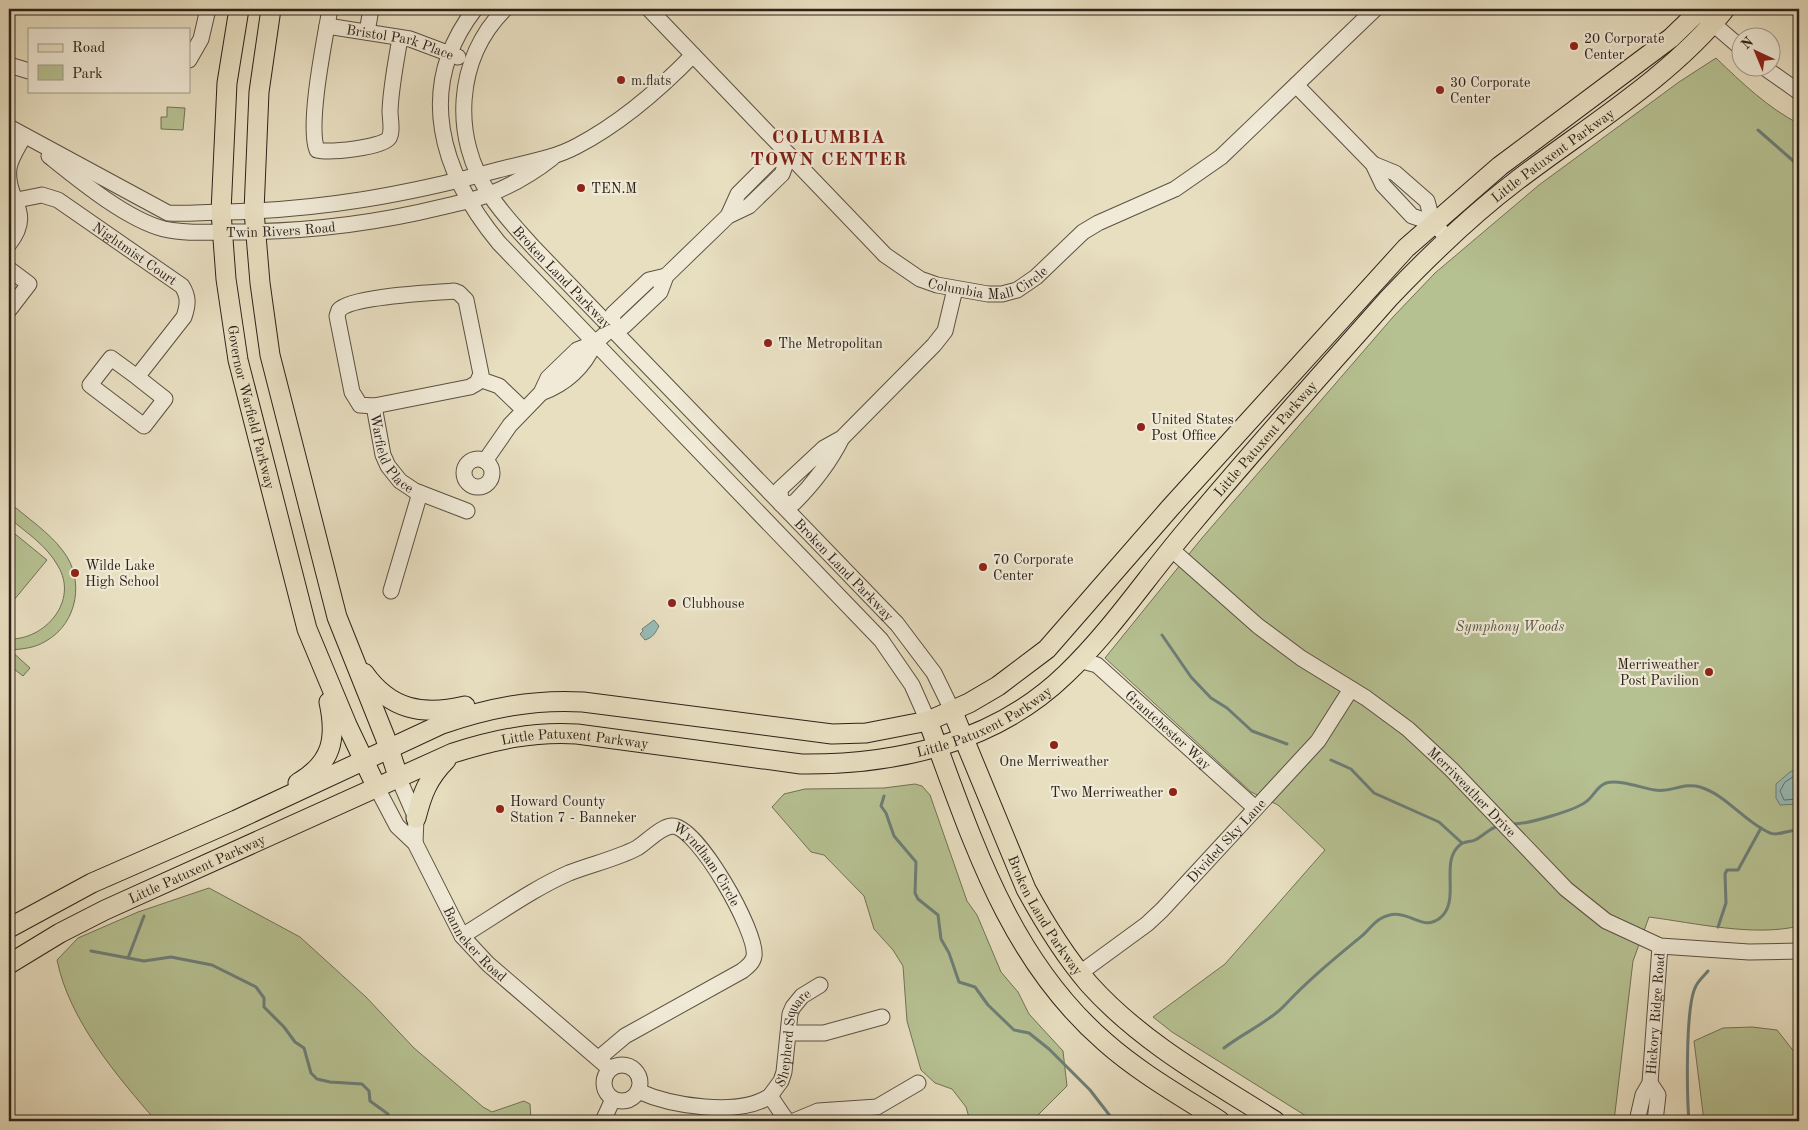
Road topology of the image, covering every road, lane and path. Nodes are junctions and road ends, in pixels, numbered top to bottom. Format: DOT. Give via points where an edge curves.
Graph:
graph roads {
  1 [pos="208,9"];
  2 [pos="239,9"];
  3 [pos="271,9"];
  4 [pos="330,9"];
  5 [pos="371,9"];
  6 [pos="475,9"];
  7 [pos="505,9"];
  8 [pos="649,9"];
  9 [pos="1375,9"];
  10 [pos="1725,9"];
  11 [pos="1700,10"];
  12 [pos="1713,24"];
  13 [pos="327,26"];
  14 [pos="367,32"];
  15 [pos="400,38"];
  16 [pos="1730,38"];
  17 [pos="450,54"];
  18 [pos="693,55"];
  19 [pos="190,58"];
  20 [pos="471,61"];
  21 [pos="9,65"];
  22 [pos="28,71"];
  23 [pos="1779,78"];
  24 [pos="1296,85"];
  25 [pos="1799,92"];
  26 [pos="9,127"];
  27 [pos="24,136"];
  28 [pos="789,155"];
  29 [pos="552,158"];
  30 [pos="478,175"];
  31 [pos="456,181"];
  32 [pos="489,194"];
  33 [pos="17,200"];
  34 [pos="467,200"];
  35 [pos="254,211"];
  36 [pos="221,212"];
  37 [pos="1433,223"];
  38 [pos="222,232"];
  39 [pos="255,232"];
  40 [pos="1448,238"];
  41 [pos="9,244"];
  42 [pos="9,269"];
  43 [pos="955,289"];
  44 [pos="9,310"];
  45 [pos="612,328"];
  46 [pos="595,343"];
  47 [pos="1298,369"];
  48 [pos="137,377"];
  49 [pos="484,382"];
  50 [pos="1285,384"];
  51 [pos="1303,397"];
  52 [pos="374,406"];
  53 [pos="524,410"];
  54 [pos="485,461"];
  55 [pos="1204,472"];
  56 [pos="1221,490"];
  57 [pos="420,493"];
  58 [pos="781,504"];
  59 [pos="467,511"];
  60 [pos="1140,542"];
  61 [pos="1171,550"];
  62 [pos="391,591"];
  63 [pos="1119,614"];
  64 [pos="349,651"];
  65 [pos="1079,660"];
  66 [pos="322,669"];
  67 [pos="1351,689"];
  68 [pos="551,700"];
  69 [pos="952,710"];
  70 [pos="928,720"];
  71 [pos="964,738"];
  72 [pos="390,748"];
  73 [pos="938,748"];
  74 [pos="453,754"];
  75 [pos="362,762"];
  76 [pos="399,779"];
  77 [pos="376,788"];
  78 [pos="1254,807"];
  79 [pos="416,818"];
  80 [pos="236,820"];
  81 [pos="415,842"];
  82 [pos="9,928"];
  83 [pos="462,936"];
  84 [pos="1660,946"];
  85 [pos="1799,951"];
  86 [pos="9,964"];
  87 [pos="1080,973"];
  88 [pos="820,985"];
  89 [pos="882,1017"];
  90 [pos="788,1033"];
  91 [pos="599,1058"];
  92 [pos="610,1069"];
  93 [pos="918,1083"];
  94 [pos="1650,1083"];
  95 [pos="638,1091"];
  96 [pos="770,1096"];
  97 [pos="613,1099"];
  98 [pos="878,1114"];
  99 [pos="603,1121"];
  100 [pos="787,1121"];
  101 [pos="794,1121"];
  102 [pos="1220,1121"];
  103 [pos="1275,1121"];
  104 [pos="1637,1121"];
  105 [pos="1655,1121"];
  1 -- 19 [label="street" via="201,39"];
  2 -- 36 [label="main road, Governor Warfield Parkway" via="227,91"];
  3 -- 35 [label="main road" via="259,92"];
  4 -- 13 [label="street"];
  5 -- 14 [label="street"];
  6 -- 17 [label="street, Broken Land Parkway" via="458,34"];
  7 -- 20 [label="street, Broken Land Parkway" via="488,29"];
  8 -- 18 [label="street, Columbia Mall Circle"];
  9 -- 24 [label="street, Columbia Mall Circle"];
  10 -- 12 [label="main road, Little Patuxent Parkway"];
  11 -- 12 [label="street"];
  11 -- 37 [label="main road, Little Patuxent Parkway" via="1645,59 1508,161"];
  12 -- 16 [label="street"];
  12 -- 40 [label="main road, Little Patuxent Parkway" via="1698,41 1651,80 1515,182"];
  13 -- 14 [label="street, Bristol Park Place"];
  13 -- 15 [label="street" via="314,142 318,150 327,152 380,144 388,139"];
  14 -- 15 [label="street, Bristol Park Place"];
  15 -- 17 [label="street, Bristol Park Place"];
  17 -- 20 [label="street, Bristol Park Place"];
  17 -- 31 [label="street, Broken Land Parkway" via="443,76 440,118"];
  18 -- 28 [label="street, Columbia Mall Circle"];
  18 -- 29 [label="street, Twin Rivers Road" via="640,104 607,129"];
  20 -- 30 [label="street, Broken Land Parkway" via="463,116 469,152"];
  21 -- 22 [label="street"];
  23 -- 25 [label="street"];
  24 -- 37 [label="street" via="1373,164 1383,185 1412,216"];
  24 -- 43 [label="street, Columbia Mall Circle" via="1221,157 1198,174 1083,232 1046,269 1017,290 988,294"];
  26 -- 27 [label="street, Twin Rivers Road"];
  27 -- 33 [label="street" via="9,167"];
  27 -- 36 [label="street, Twin Rivers Road" via="168,213"];
  27 -- 38 [label="street, Twin Rivers Road" via="78,180 146,222 184,232"];
  28 -- 43 [label="street, Columbia Mall Circle" via="885,255 920,279"];
  28 -- 45 [label="street" via="771,161 738,194 728,216 666,276 649,280 613,314"];
  29 -- 30 [label="street, Twin Rivers Road"];
  29 -- 32 [label="street, Twin Rivers Road" via="534,172"];
  30 -- 31 [label="street, Twin Rivers Road"];
  30 -- 32 [label="street, Broken Land Parkway"];
  31 -- 34 [label="street, Broken Land Parkway"];
  31 -- 35 [label="street, Twin Rivers Road" via="366,201"];
  32 -- 34 [label="street, Twin Rivers Road"];
  32 -- 45 [label="street, Broken Land Parkway" via="534,248"];
  33 -- 41 [label="street" via="19,227"];
  33 -- 48 [label="street, Nightmist Court" via="42,195 58,200 182,286 188,298 184,317"];
  34 -- 39 [label="street, Twin Rivers Road" via="368,222"];
  34 -- 46 [label="street, Broken Land Parkway" via="499,243"];
  35 -- 36 [label="street, Twin Rivers Road"];
  35 -- 39 [label="main road"];
  36 -- 38 [label="main road, Governor Warfield Parkway"];
  37 -- 40 [label="street"];
  37 -- 47 [label="main road, Little Patuxent Parkway" via="1374,281"];
  38 -- 39 [label="street, Twin Rivers Road"];
  38 -- 66 [label="main road, Governor Warfield Parkway" via="240,367 298,597"];
  39 -- 64 [label="main road" via="264,321 279,396 325,574"];
  40 -- 51 [label="main road, Little Patuxent Parkway" via="1389,298"];
  42 -- 44 [label="street" via="28,284"];
  43 -- 58 [label="street" via="945,331 842,438 824,448 780,489"];
  45 -- 46 [label="street"];
  45 -- 58 [label="street, Broken Land Parkway"];
  46 -- 53 [label="street" via="587,360 559,386 541,393"];
  46 -- 70 [label="street, Broken Land Parkway" via="881,640 912,685"];
  47 -- 50 [label="main road, Little Patuxent Parkway"];
  47 -- 51 [label="main road" via="1297,389"];
  48 -- 48 [label="street" via="165,399 144,426 90,385 111,358"];
  49 -- 52 [label="street"];
  49 -- 52 [label="street" via="466,300 459,293 398,296 347,304 338,310 337,316 352,392 360,405"];
  49 -- 53 [label="street"];
  50 -- 55 [label="main road, Little Patuxent Parkway"];
  50 -- 56 [label="main road" via="1279,412"];
  51 -- 56 [label="main road, Little Patuxent Parkway"];
  52 -- 57 [label="street, Warfield Place" via="388,466 400,481"];
  53 -- 54 [label="street"];
  55 -- 60 [label="main road, Little Patuxent Parkway"];
  55 -- 61 [label="main road" via="1165,535"];
  56 -- 61 [label="main road, Little Patuxent Parkway"];
  57 -- 59 [label="street, Warfield Place"];
  57 -- 62 [label="street, Warfield Place"];
  58 -- 69 [label="street, Broken Land Parkway" via="909,638 934,673"];
  60 -- 63 [label="main road" via="1148,554 1146,568"];
  60 -- 69 [label="main road, Little Patuxent Parkway" via="1047,649 998,686"];
  61 -- 63 [label="main road, Little Patuxent Parkway"];
  61 -- 67 [label="street, Merriweather Drive" via="1258,626"];
  63 -- 65 [label="main road, Little Patuxent Parkway"];
  64 -- 68 [label="main road" via="382,693 416,710 436,711 512,698"];
  64 -- 72 [label="main road"];
  65 -- 71 [label="main road, Little Patuxent Parkway" via="1039,696 1013,714"];
  65 -- 78 [label="street, Grantchester Way" via="1097,665"];
  66 -- 75 [label="main road, Governor Warfield Parkway"];
  66 -- 80 [label="main road" via="334,725 323,761 308,777"];
  67 -- 78 [label="street, Divided Sky Lane" via="1318,740"];
  67 -- 84 [label="street, Merriweather Drive" via="1392,716 1423,742 1586,907 1606,921"];
  68 -- 70 [label="main road, Little Patuxent Parkway" via="832,734 866,733"];
  68 -- 72 [label="main road, Little Patuxent Parkway" via="477,712"];
  69 -- 70 [label="main road, Little Patuxent Parkway"];
  69 -- 71 [label="main road, Broken Land Parkway"];
  70 -- 73 [label="main road, Broken Land Parkway"];
  71 -- 73 [label="main road, Little Patuxent Parkway"];
  71 -- 87 [label="main road, Broken Land Parkway" via="1026,889 1041,917"];
  72 -- 75 [label="main road, Little Patuxent Parkway"];
  72 -- 76 [label="main road"];
  73 -- 74 [label="main road, Little Patuxent Parkway" via="870,762 800,764 553,732 484,743"];
  73 -- 102 [label="main road, Broken Land Parkway" via="998,901 1014,932 1047,980 1085,1023 1128,1061"];
  74 -- 76 [label="main road, Little Patuxent Parkway"];
  74 -- 79 [label="main road" via="434,772 426,785"];
  75 -- 77 [label="main road, Governor Warfield Parkway"];
  75 -- 80 [label="main road, Little Patuxent Parkway"];
  76 -- 77 [label="main road, Little Patuxent Parkway"];
  76 -- 79 [label="street"];
  77 -- 81 [label="street, Banneker Road" via="397,826"];
  77 -- 86 [label="main road, Little Patuxent Parkway" via="105,910"];
  78 -- 87 [label="street, Divided Sky Lane" via="1162,910"];
  79 -- 81 [label="street"];
  80 -- 82 [label="main road, Little Patuxent Parkway" via="92,884"];
  81 -- 83 [label="street, Banneker Road"];
  83 -- 91 [label="street, Banneker Road" via="488,964"];
  83 -- 91 [label="street, Wyndham Circle" via="554,880 627,853 666,828 676,827 687,834 728,886 752,941 752,961 742,971 620,1038"];
  84 -- 85 [label="street, Merriweather Drive" via="1750,952"];
  84 -- 94 [label="street, Hickory Ridge Road"];
  87 -- 103 [label="main road, Broken Land Parkway" via="1106,1002 1146,1037"];
  88 -- 90 [label="street, Shepherd Square" via="802,996 793,1007"];
  89 -- 90 [label="street" via="824,1033"];
  90 -- 96 [label="street, Shepherd Square" via="784,1072"];
  91 -- 92 [label="street, Banneker Road"];
  92 -- 95 [label="street" via="622,1065 634,1070 640,1079"];
  92 -- 97 [label="street" via="604,1087"];
  93 -- 98 [label="street"];
  94 -- 104 [label="street, Hickory Ridge Road" via="1643,1094"];
  94 -- 105 [label="street, Hickory Ridge Road" via="1658,1095"];
  95 -- 96 [label="street, Shepherd Square" via="675,1103 727,1108 750,1106"];
  95 -- 97 [label="street" via="627,1100"];
  96 -- 100 [label="street, Shepherd Square"];
  97 -- 99 [label="street"];
  98 -- 101 [label="street" via="818,1111"];
}
